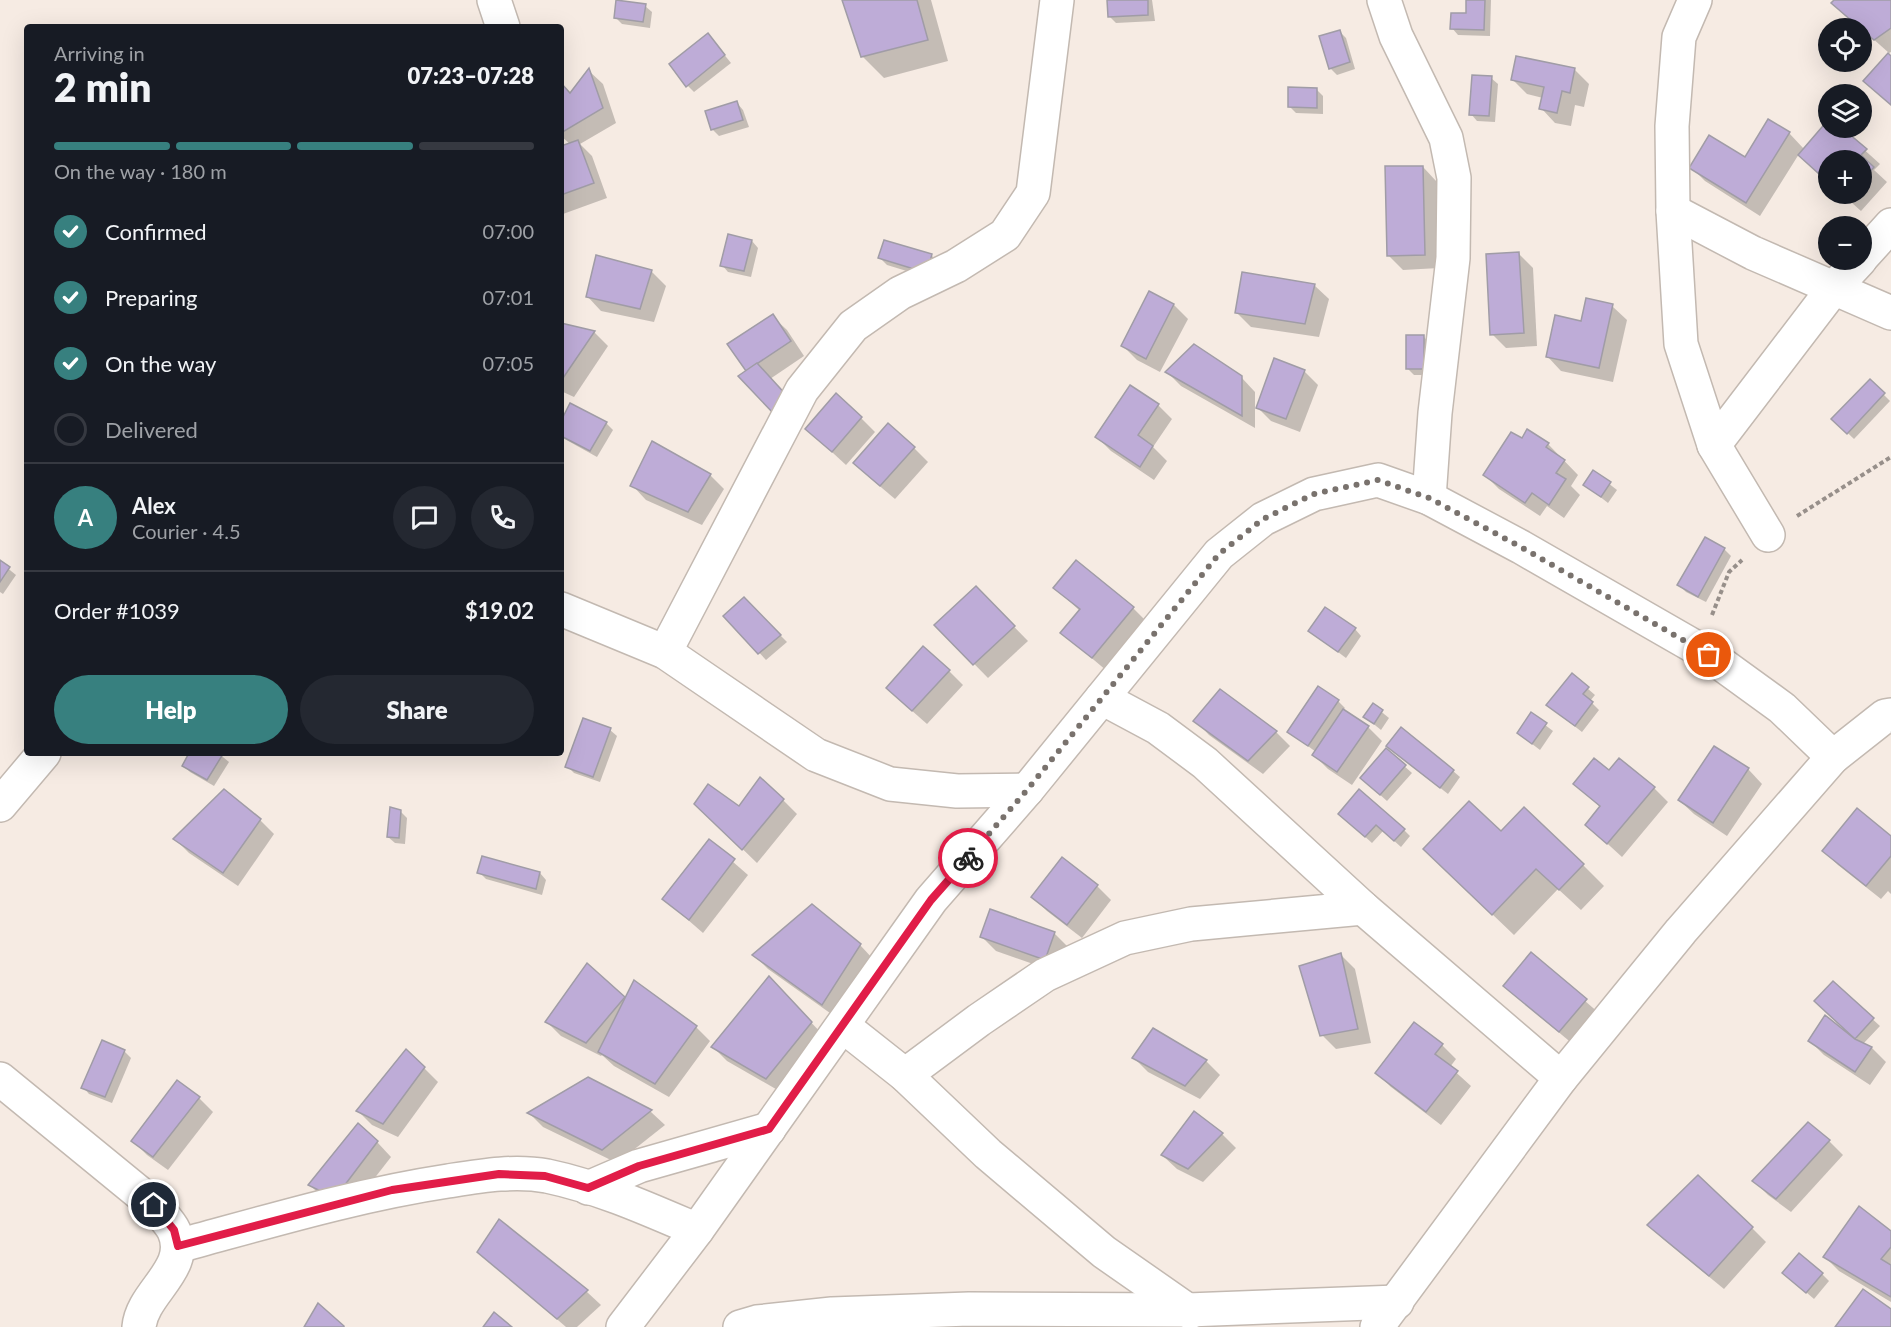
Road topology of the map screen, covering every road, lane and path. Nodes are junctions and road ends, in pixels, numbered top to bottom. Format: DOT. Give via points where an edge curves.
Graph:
graph roads {
  1 [pos="494,0"];
  2 [pos="1058,0"];
  3 [pos="1384,0"];
  4 [pos="1695,0"];
  5 [pos="501,24"];
  6 [pos="1673,211"];
  7 [pos="1891,225"];
  8 [pos="1872,246"];
  9 [pos="1850,270"];
  10 [pos="1833,289"];
  11 [pos="1891,313"];
  12 [pos="1714,445"];
  13 [pos="1429,498"];
  14 [pos="1767,535"];
  15 [pos="564,610"];
  16 [pos="665,652"];
  17 [pos="1102,698"];
  18 [pos="1891,715"];
  19 [pos="41,756"];
  20 [pos="1833,757"];
  21 [pos="1027,790"];
  22 [pos="0,805"];
  23 [pos="1363,908"];
  24 [pos="843,1026"];
  25 [pos="905,1075"];
  26 [pos="1561,1078"];
  27 [pos="0,1079"];
  28 [pos="769,1129"];
  29 [pos="588,1188"];
  30 [pos="697,1230"];
  31 [pos="178,1246"];
  32 [pos="1387,1315"];
  33 [pos="1034,1318"];
  34 [pos="1198,1319"];
  35 [pos="139,1327"];
  36 [pos="623,1327"];
  37 [pos="740,1327"];
  1 -- 5 [label="street"];
  2 -- 16 [label="street" via="1033,193 1005,235 956,266 900,293 853,326 802,390"];
  3 -- 13 [label="street" via="1396,36 1446,138 1454,178 1453,258"];
  4 -- 6 [label="street" via="1679,37 1672,126"];
  6 -- 10 [label="street"];
  6 -- 12 [label="street" via="1681,344"];
  7 -- 8 [label="street"];
  9 -- 10 [label="street"];
  10 -- 11 [label="street"];
  10 -- 12 [label="street"];
  12 -- 14 [label="street"];
  13 -- 17 [label="street" via="1378,480 1314,494 1263,519 1219,554"];
  13 -- 20 [label="street" via="1709,655 1782,708"];
  15 -- 16 [label="street"];
  16 -- 21 [label="street" via="816,755 890,784 957,791"];
  17 -- 21 [label="street"];
  17 -- 23 [label="street" via="1158,728 1205,763"];
  18 -- 20 [label="street"];
  19 -- 22 [label="street"];
  20 -- 26 [label="street" via="1681,931"];
  21 -- 24 [label="street" via="931,900"];
  23 -- 25 [label="street" via="1191,924 1125,938 1045,975"];
  23 -- 26 [label="street"];
  24 -- 25 [label="street"];
  24 -- 28 [label="street"];
  25 -- 34 [label="street" via="988,1154 1104,1252"];
  26 -- 32 [label="street"];
  27 -- 31 [label="street" via="154,1205 174,1230"];
  28 -- 29 [label="street" via="639,1166"];
  28 -- 30 [label="street"];
  29 -- 30 [label="street"];
  29 -- 31 [label="street" via="545,1176 499,1174 392,1190"];
  30 -- 36 [label="street"];
  31 -- 35 [label="street" via="175,1264 151,1298"];
  32 -- 34 [label="street"];
  33 -- 34 [label="street"];
  33 -- 37 [label="street" via="969,1309 832,1314"];
}
